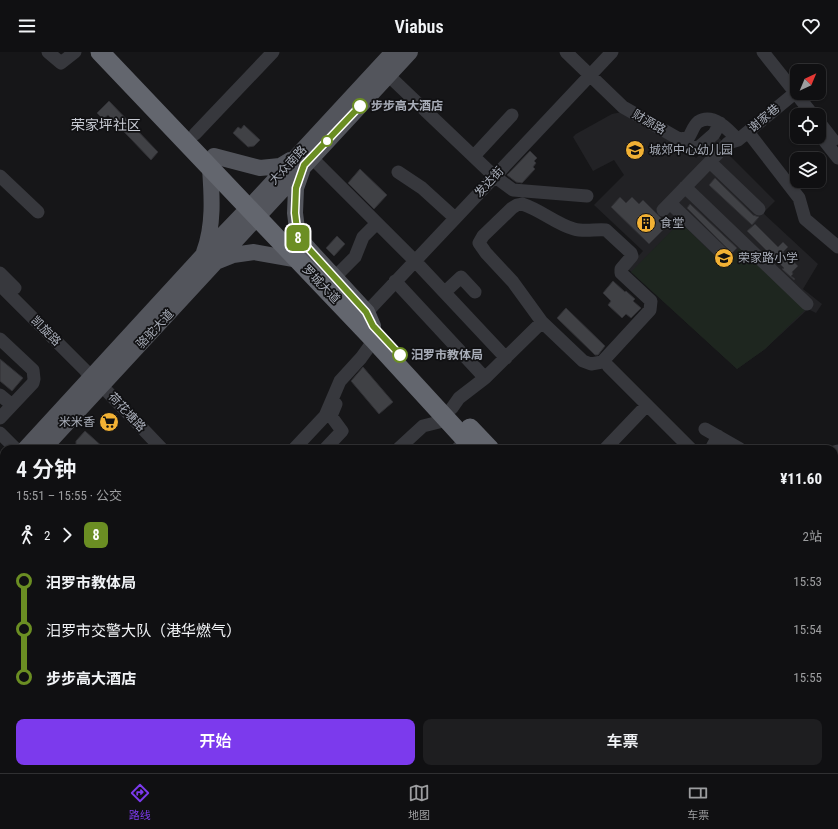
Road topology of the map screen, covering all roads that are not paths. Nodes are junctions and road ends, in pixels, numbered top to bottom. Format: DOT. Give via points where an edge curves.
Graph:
graph roads {
  1 [pos="48,52"];
  2 [pos="75,52"];
  3 [pos="100,52"];
  4 [pos="117,52"];
  5 [pos="273,52"];
  6 [pos="393,52"];
  7 [pos="410,52"];
  8 [pos="566,52"];
  9 [pos="612,52"];
  10 [pos="755,52"];
  11 [pos="764,52"];
  12 [pos="388,75"];
  13 [pos="590,75"];
  14 [pos="790,97"];
  15 [pos="792,100"];
  16 [pos="799,108"];
  17 [pos="808,108"];
  18 [pos="512,115"];
  19 [pos="720,123"];
  20 [pos="826,131"];
  21 [pos="195,134"];
  22 [pos="743,136"];
  23 [pos="684,139"];
  24 [pos="826,143"];
  25 [pos="838,146"];
  26 [pos="474,156"];
  27 [pos="838,158"];
  28 [pos="304,160"];
  29 [pos="212,162"];
  30 [pos="710,162"];
  31 [pos="398,172"];
  32 [pos="0,176"];
  33 [pos="494,176"];
  34 [pos="686,187"];
  35 [pos="587,196"];
  36 [pos="257,208"];
  37 [pos="759,209"];
  38 [pos="38,212"];
  39 [pos="455,218"];
  40 [pos="377,223"];
  41 [pos="838,246"];
  42 [pos="725,256"];
  43 [pos="211,257"];
  44 [pos="298,260"];
  45 [pos="416,260"];
  46 [pos="0,273"];
  47 [pos="334,278"];
  48 [pos="395,281"];
  49 [pos="0,285"];
  50 [pos="445,292"];
  51 [pos="475,292"];
  52 [pos="807,304"];
  53 [pos="542,322"];
  54 [pos="371,326"];
  55 [pos="0,340"];
  56 [pos="506,358"];
  57 [pos="608,366"];
  58 [pos="97,378"];
  59 [pos="485,378"];
  60 [pos="340,381"];
  61 [pos="0,395"];
  62 [pos="12,405"];
  63 [pos="647,405"];
  64 [pos="449,414"];
  65 [pos="0,418"];
  66 [pos="705,429"];
  67 [pos="0,433"];
  68 [pos="718,436"];
  69 [pos="12,445"];
  70 [pos="29,445"];
  71 [pos="46,445"];
  72 [pos="158,445"];
  73 [pos="298,445"];
  74 [pos="329,445"];
  75 [pos="402,445"];
  76 [pos="465,445"];
  77 [pos="485,445"];
  78 [pos="608,445"];
  79 [pos="687,445"];
  80 [pos="714,445"];
  81 [pos="733,445"];
  1 -- 2 [label="street" via="62,63"];
  3 -- 29 [label="highway, 罗城大道"];
  4 -- 21 [label="highway, 罗城大道"];
  5 -- 21 [label="street"];
  6 -- 28 [label="main road, 大众南路"];
  7 -- 12 [label="main road, 大众南路"];
  8 -- 13 [label="street, 财源路"];
  9 -- 13 [label="street, 发达街"];
  10 -- 14 [label="street"];
  11 -- 17 [label="street"];
  12 -- 26 [label="street"];
  12 -- 28 [label="main road, 大众南路"];
  13 -- 23 [label="street, 财源路" via="623,107 679,139"];
  13 -- 33 [label="street, 发达街"];
  14 -- 22 [label="street, 谢家巷"];
  15 -- 16 [label="street"];
  18 -- 26 [label="street"];
  19 -- 22 [label="street"];
  19 -- 23 [label="street" via="704,119 697,122 690,135"];
  19 -- 23 [label="street, 财源路" via="714,134 698,148 691,147"];
  20 -- 25 [label="street"];
  21 -- 29 [label="highway, 罗城大道"];
  22 -- 30 [label="street, 谢家巷" via="728,143"];
  22 -- 41 [label="street" via="799,198 805,219"];
  24 -- 27 [label="street"];
  26 -- 33 [label="street"];
  28 -- 29 [label="main road" via="260,168"];
  28 -- 36 [label="main road, 大众南路"];
  28 -- 40 [label="street"];
  28 -- 47 [label="main road" via="296,188 295,213 298,237"];
  29 -- 36 [label="highway, 罗城大道"];
  29 -- 43 [label="main road"];
  30 -- 34 [label="street, 谢家巷"];
  30 -- 37 [label="street"];
  31 -- 39 [label="street" via="422,188"];
  32 -- 38 [label="street"];
  33 -- 35 [label="street" via="513,190"];
  33 -- 39 [label="street, 发达街"];
  34 -- 42 [label="street, 谢家巷" via="667,206"];
  34 -- 52 [label="street"];
  36 -- 43 [label="main road, 骆驼大道"];
  36 -- 44 [label="highway, 罗城大道"];
  36 -- 54 [label="highway, 罗城大道"];
  39 -- 45 [label="street, 发达街"];
  40 -- 45 [label="street"];
  40 -- 47 [label="street" via="363,237 355,257"];
  43 -- 44 [label="main road" via="254,252"];
  43 -- 58 [label="main road, 骆驼大道"];
  44 -- 54 [label="highway, 罗城大道"];
  45 -- 48 [label="street, 发达街"];
  45 -- 50 [label="street"];
  46 -- 58 [label="street" via="89,362"];
  47 -- 54 [label="main road"];
  48 -- 54 [label="street, 发达街"];
  48 -- 59 [label="street"];
  49 -- 58 [label="street, 凯旋路" via="85,370"];
  50 -- 51 [label="street" via="461,277"];
  50 -- 56 [label="street"];
  53 -- 53 [label="street" via="513,282 479,243 483,236 517,205 530,207 575,229 606,230 631,253 632,256 621,269 621,273 651,301 650,310 602,362 591,364 583,361"];
  53 -- 56 [label="street"];
  54 -- 60 [label="street, 发达街" via="360,358"];
  54 -- 64 [label="highway, 罗城大道"];
  55 -- 62 [label="street" via="34,370 35,374 32,383"];
  56 -- 59 [label="street"];
  57 -- 63 [label="street"];
  58 -- 70 [label="main road, 骆驼大道"];
  58 -- 71 [label="main road, 骆驼大道"];
  58 -- 72 [label="street, 荷花塘路"];
  59 -- 64 [label="street" via="459,398"];
  60 -- 73 [label="street, 发达街" via="325,416"];
  60 -- 74 [label="street" via="344,384 331,416 342,431"];
  61 -- 62 [label="street"];
  62 -- 65 [label="street"];
  63 -- 78 [label="street"];
  63 -- 79 [label="street"];
  64 -- 75 [label="street" via="423,426"];
  64 -- 76 [label="highway, 罗城大道"];
  64 -- 77 [label="highway, 罗城大道"];
  66 -- 68 [label="street"];
  67 -- 69 [label="street"];
  68 -- 80 [label="street"];
  68 -- 81 [label="street"];
}
